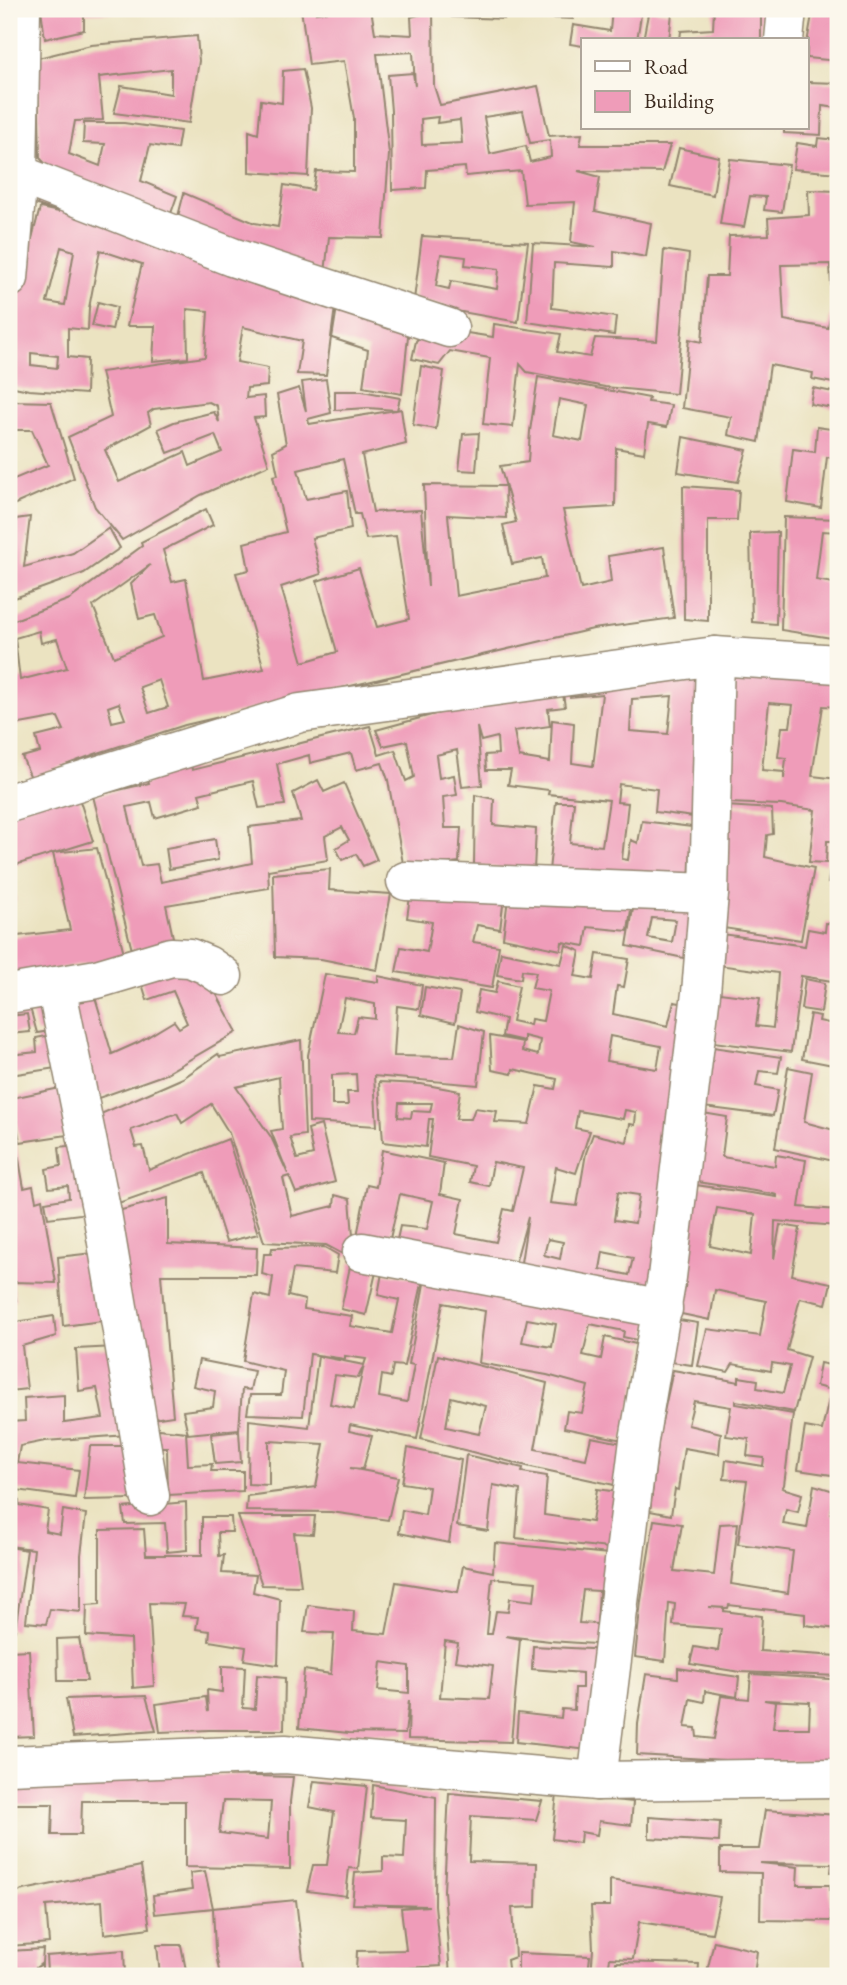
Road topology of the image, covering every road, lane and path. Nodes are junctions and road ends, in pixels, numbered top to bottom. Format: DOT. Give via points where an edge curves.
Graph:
graph roads {
  1 [pos="22,9"];
  2 [pos="787,9"];
  3 [pos="783,38"];
  4 [pos="18,174"];
  5 [pos="9,278"];
  6 [pos="449,328"];
  7 [pos="715,656"];
  8 [pos="838,664"];
  9 [pos="9,803"];
  10 [pos="406,881"];
  11 [pos="709,893"];
  12 [pos="223,976"];
  13 [pos="56,986"];
  14 [pos="9,994"];
  15 [pos="362,1252"];
  16 [pos="663,1309"];
  17 [pos="150,1496"];
  18 [pos="9,1765"];
  19 [pos="838,1777"];
  20 [pos="597,1782"];
  1 -- 4 [label="street"];
  2 -- 3 [label="street"];
  4 -- 5 [label="street"];
  4 -- 6 [label="street" via="232,257"];
  7 -- 8 [label="street"];
  7 -- 9 [label="street" via="300,713"];
  7 -- 11 [label="street"];
  10 -- 11 [label="street"];
  11 -- 16 [label="street"];
  12 -- 13 [label="street" via="190,958 171,957"];
  13 -- 14 [label="street"];
  13 -- 17 [label="street" via="102,1213"];
  15 -- 16 [label="street"];
  16 -- 20 [label="street" via="639,1440"];
  18 -- 20 [label="street" via="285,1754"];
  19 -- 20 [label="street"];
}
